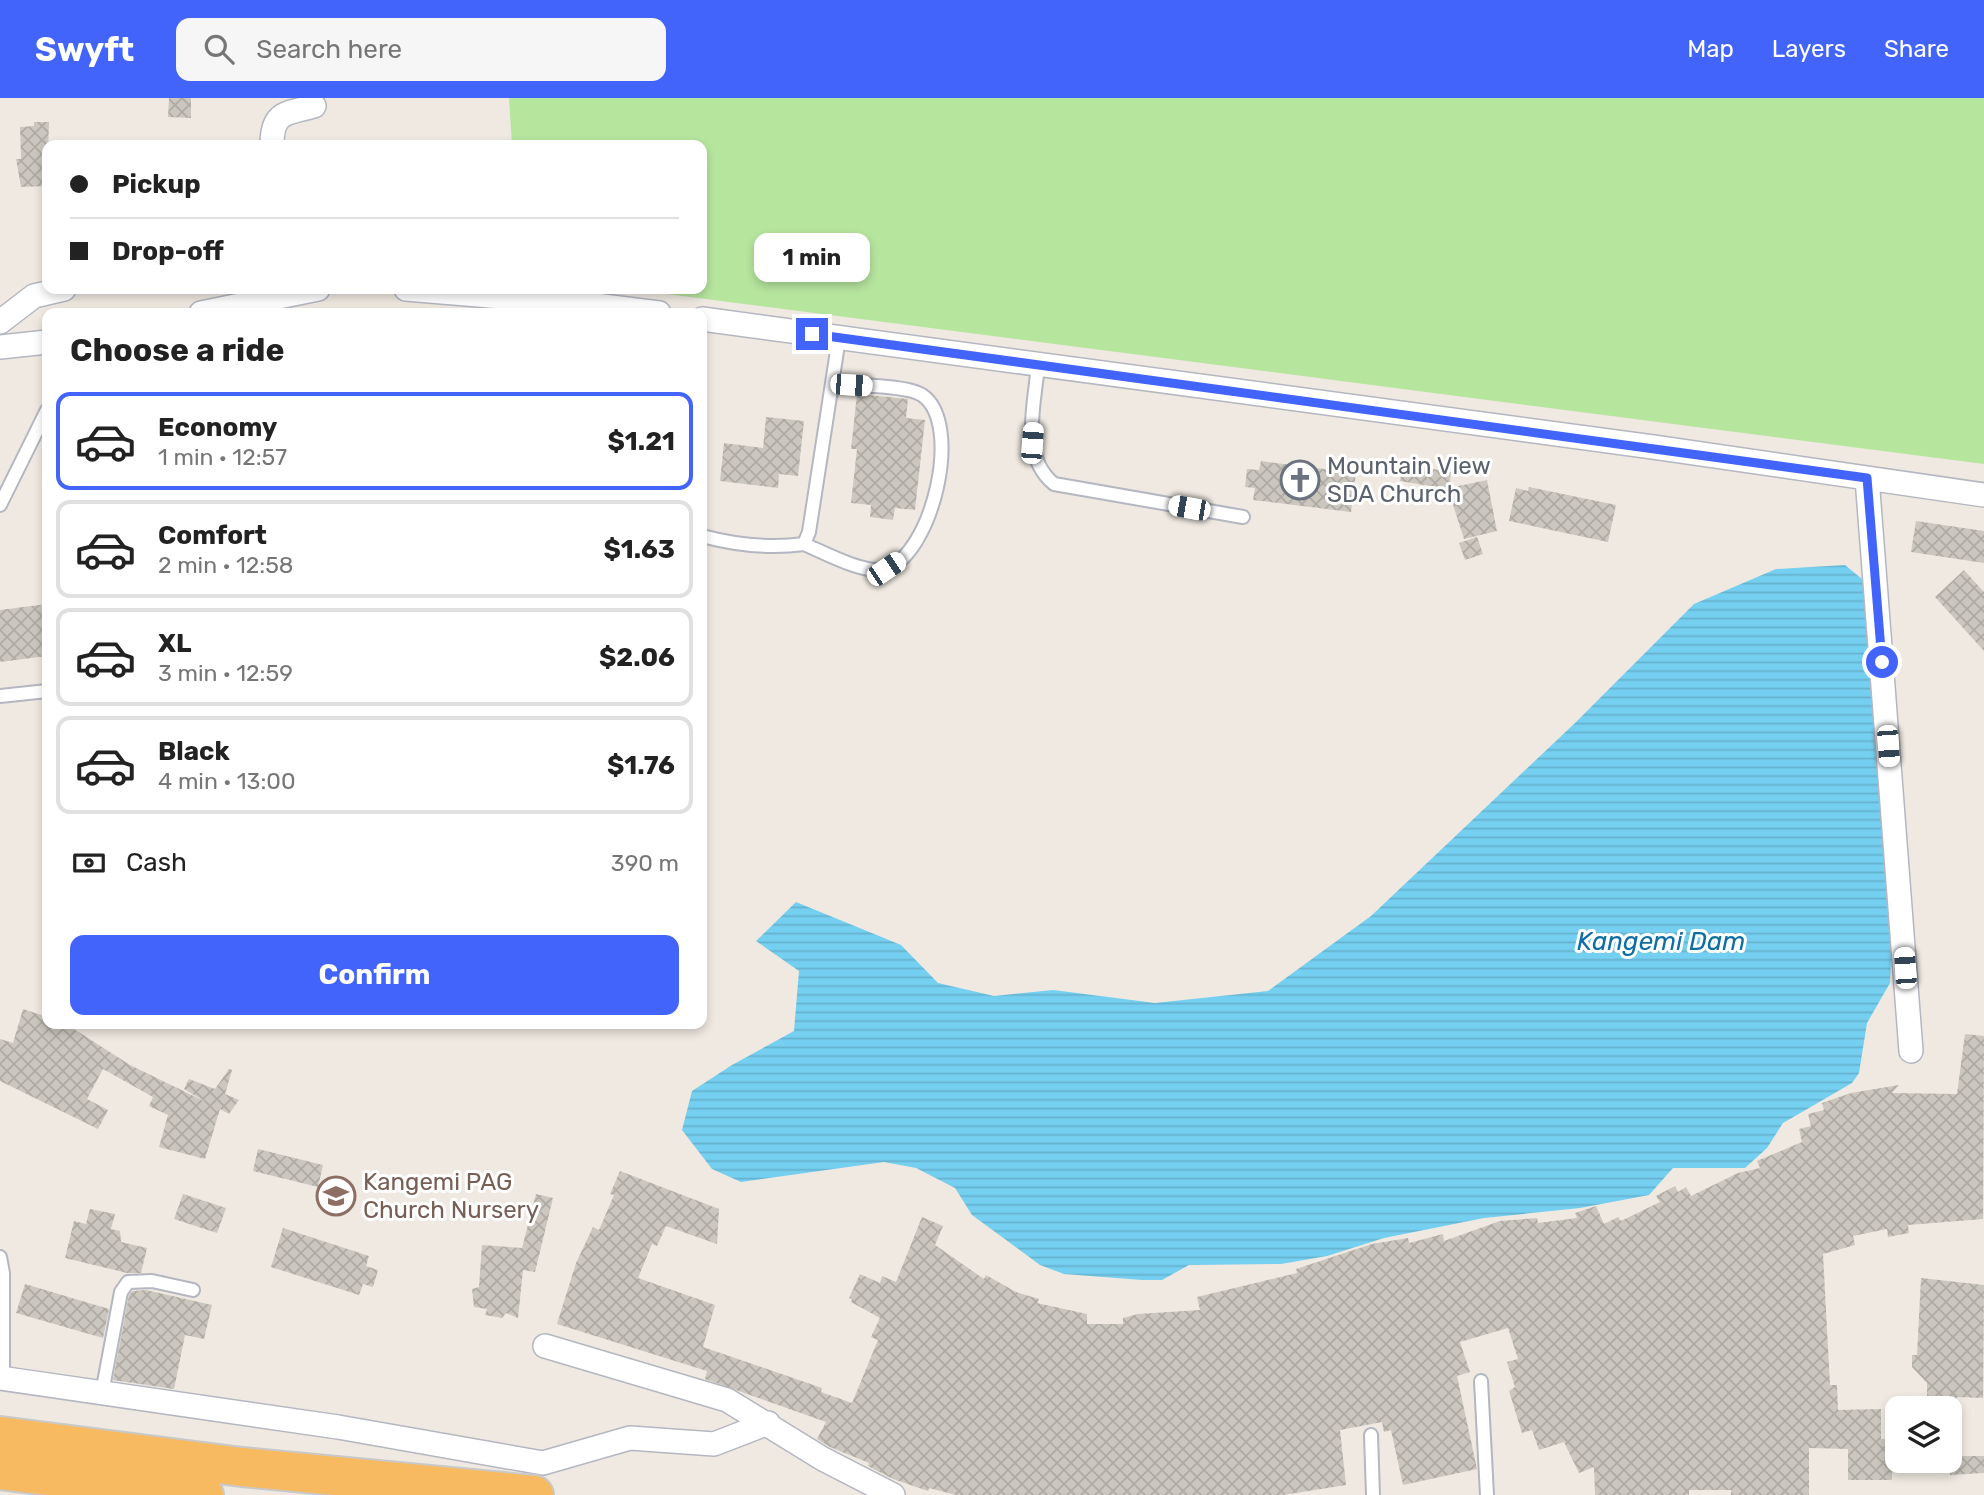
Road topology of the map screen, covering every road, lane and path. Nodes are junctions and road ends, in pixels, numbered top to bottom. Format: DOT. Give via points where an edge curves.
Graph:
graph roads {
  1 [pos="314,106"];
  2 [pos="272,140"];
  3 [pos="43,294"];
  4 [pos="294,294"];
  5 [pos="453,294"];
  6 [pos="225,308"];
  7 [pos="585,308"];
  8 [pos="707,320"];
  9 [pos="0,322"];
  10 [pos="839,338"];
  11 [pos="42,343"];
  12 [pos="0,347"];
  13 [pos="1038,364"];
  14 [pos="832,384"];
  15 [pos="42,420"];
  16 [pos="1867,478"];
  17 [pos="1984,495"];
  18 [pos="0,505"];
  19 [pos="1243,517"];
  20 [pos="707,537"];
  21 [pos="804,544"];
  22 [pos="42,692"];
  23 [pos="0,696"];
  24 [pos="1911,1051"];
  25 [pos="0,1257"];
  26 [pos="193,1290"];
  27 [pos="545,1346"];
  28 [pos="2,1378"];
  29 [pos="1481,1381"];
  30 [pos="102,1393"];
  31 [pos="768,1423"];
  32 [pos="1371,1435"];
  33 [pos="0,1436"];
  34 [pos="0,1470"];
  35 [pos="204,1495"];
  36 [pos="534,1495"];
  37 [pos="893,1495"];
  38 [pos="1373,1495"];
  39 [pos="1487,1495"];
  1 -- 2 [label="street" via="279,116"];
  3 -- 9 [label="street"];
  4 -- 6 [label="street"];
  5 -- 7 [label="street"];
  8 -- 10 [label="street"];
  10 -- 13 [label="street"];
  10 -- 14 [label="lane"];
  11 -- 12 [label="street"];
  13 -- 16 [label="street"];
  13 -- 19 [label="lane" via="1032,443 1035,462 1054,484"];
  14 -- 21 [label="lane"];
  14 -- 21 [label="lane" via="922,394 937,411 941,431 939,492 917,538 903,558 886,569 868,569"];
  15 -- 18 [label="lane"];
  16 -- 17 [label="street"];
  16 -- 24 [label="street"];
  20 -- 21 [label="lane" via="779,548"];
  22 -- 23 [label="lane"];
  25 -- 28 [label="lane"];
  26 -- 30 [label="lane" via="152,1281 128,1282 121,1292"];
  27 -- 31 [label="street" via="727,1400"];
  28 -- 30 [label="street"];
  29 -- 39 [label="lane"];
  30 -- 31 [label="street" via="543,1463 630,1438 714,1444"];
  31 -- 37 [label="street" via="823,1459"];
  32 -- 38 [label="lane"];
  33 -- 36 [label="highway" via="242,1467"];
  34 -- 35 [label="highway"];
}
